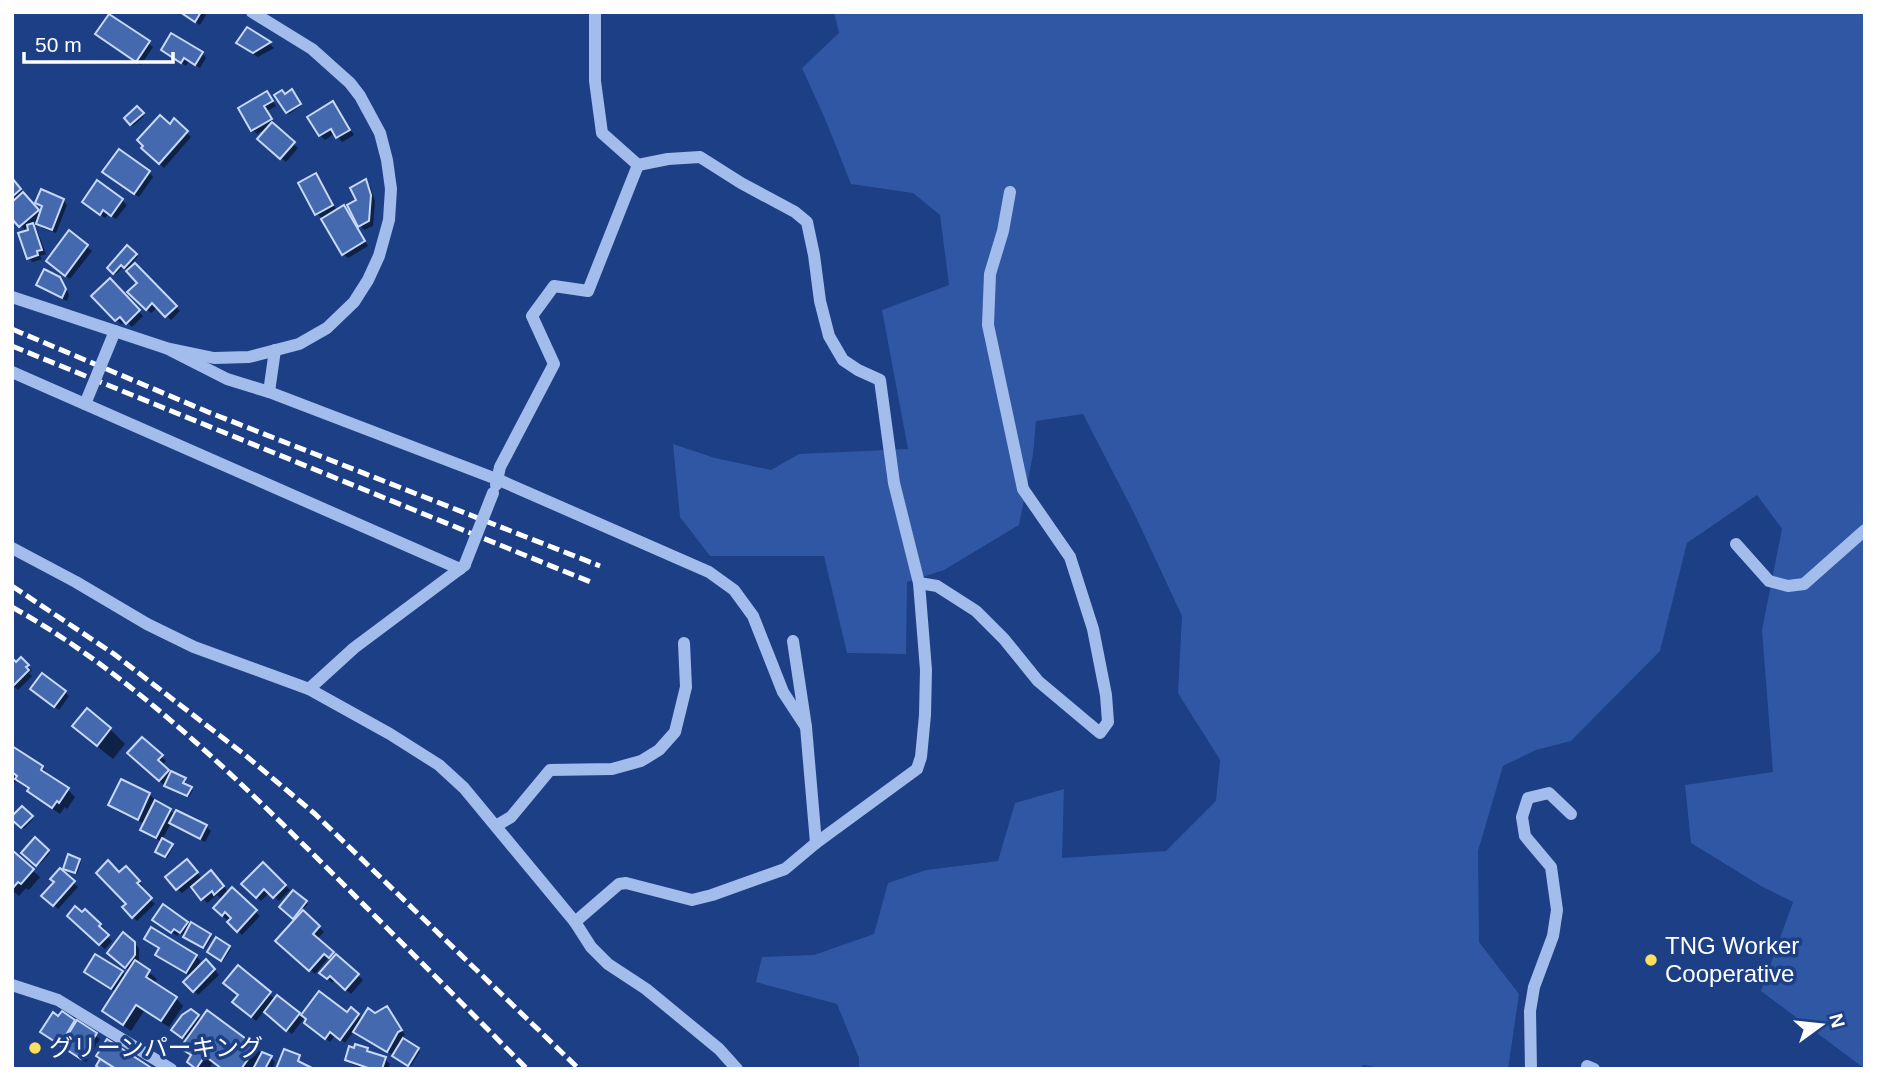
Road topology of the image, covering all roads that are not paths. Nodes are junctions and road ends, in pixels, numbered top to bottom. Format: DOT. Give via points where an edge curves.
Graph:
graph roads {
  1 [pos="252,12"];
  2 [pos="595,12"];
  3 [pos="638,165"];
  4 [pos="1010,192"];
  5 [pos="12,297"];
  6 [pos="115,331"];
  7 [pos="166,348"];
  8 [pos="275,351"];
  9 [pos="12,372"];
  10 [pos="268,392"];
  11 [pos="85,404"];
  12 [pos="499,480"];
  13 [pos="1865,530"];
  14 [pos="1737,544"];
  15 [pos="12,548"];
  16 [pos="463,567"];
  17 [pos="919,583"];
  18 [pos="793,640"];
  19 [pos="684,643"];
  20 [pos="309,689"];
  21 [pos="806,727"];
  22 [pos="1571,814"];
  23 [pos="496,827"];
  24 [pos="816,843"];
  25 [pos="575,922"];
  26 [pos="12,985"];
  27 [pos="171,1069"];
  28 [pos="737,1069"];
  29 [pos="1531,1069"];
  1 -- 8 [label="street" via="312,49 350,83 380,133 391,189 379,256 354,302 327,327 299,344"];
  2 -- 3 [label="street" via="595,81 602,133"];
  3 -- 12 [label="street" via="588,291 554,286 532,316 554,364 500,467"];
  3 -- 17 [label="street" via="700,157 807,222 829,336 843,360 880,380 894,484"];
  4 -- 17 [label="street" via="990,274 988,325 1023,488 1070,557 1093,629 1108,722 1100,733 1038,681 976,611 937,586"];
  5 -- 6 [label="street"];
  6 -- 7 [label="street"];
  6 -- 11 [label="street, bridge"];
  7 -- 8 [label="street" via="214,358"];
  7 -- 10 [label="street" via="227,379"];
  8 -- 10 [label="street"];
  9 -- 11 [label="street"];
  10 -- 12 [label="street"];
  11 -- 16 [label="street"];
  12 -- 16 [label="street, bridge"];
  12 -- 21 [label="street" via="709,572 734,590 753,616 783,692"];
  13 -- 14 [label="street" via="1804,584 1787,586 1769,581"];
  15 -- 20 [label="street" via="194,647"];
  16 -- 20 [label="street" via="355,648"];
  17 -- 24 [label="street" via="926,670 918,769"];
  18 -- 21 [label="street"];
  19 -- 23 [label="street" via="686,687 675,732 659,750 612,769 550,770 511,817"];
  20 -- 23 [label="street" via="439,765"];
  21 -- 24 [label="street"];
  22 -- 29 [label="street" via="1549,793 1528,798 1522,817 1525,836 1551,867 1558,910 1534,987"];
  23 -- 25 [label="street"];
  24 -- 25 [label="street" via="785,869 692,900 619,884"];
  25 -- 28 [label="street" via="608,964 646,989"];
  26 -- 27 [label="street" via="58,1000"];
}
